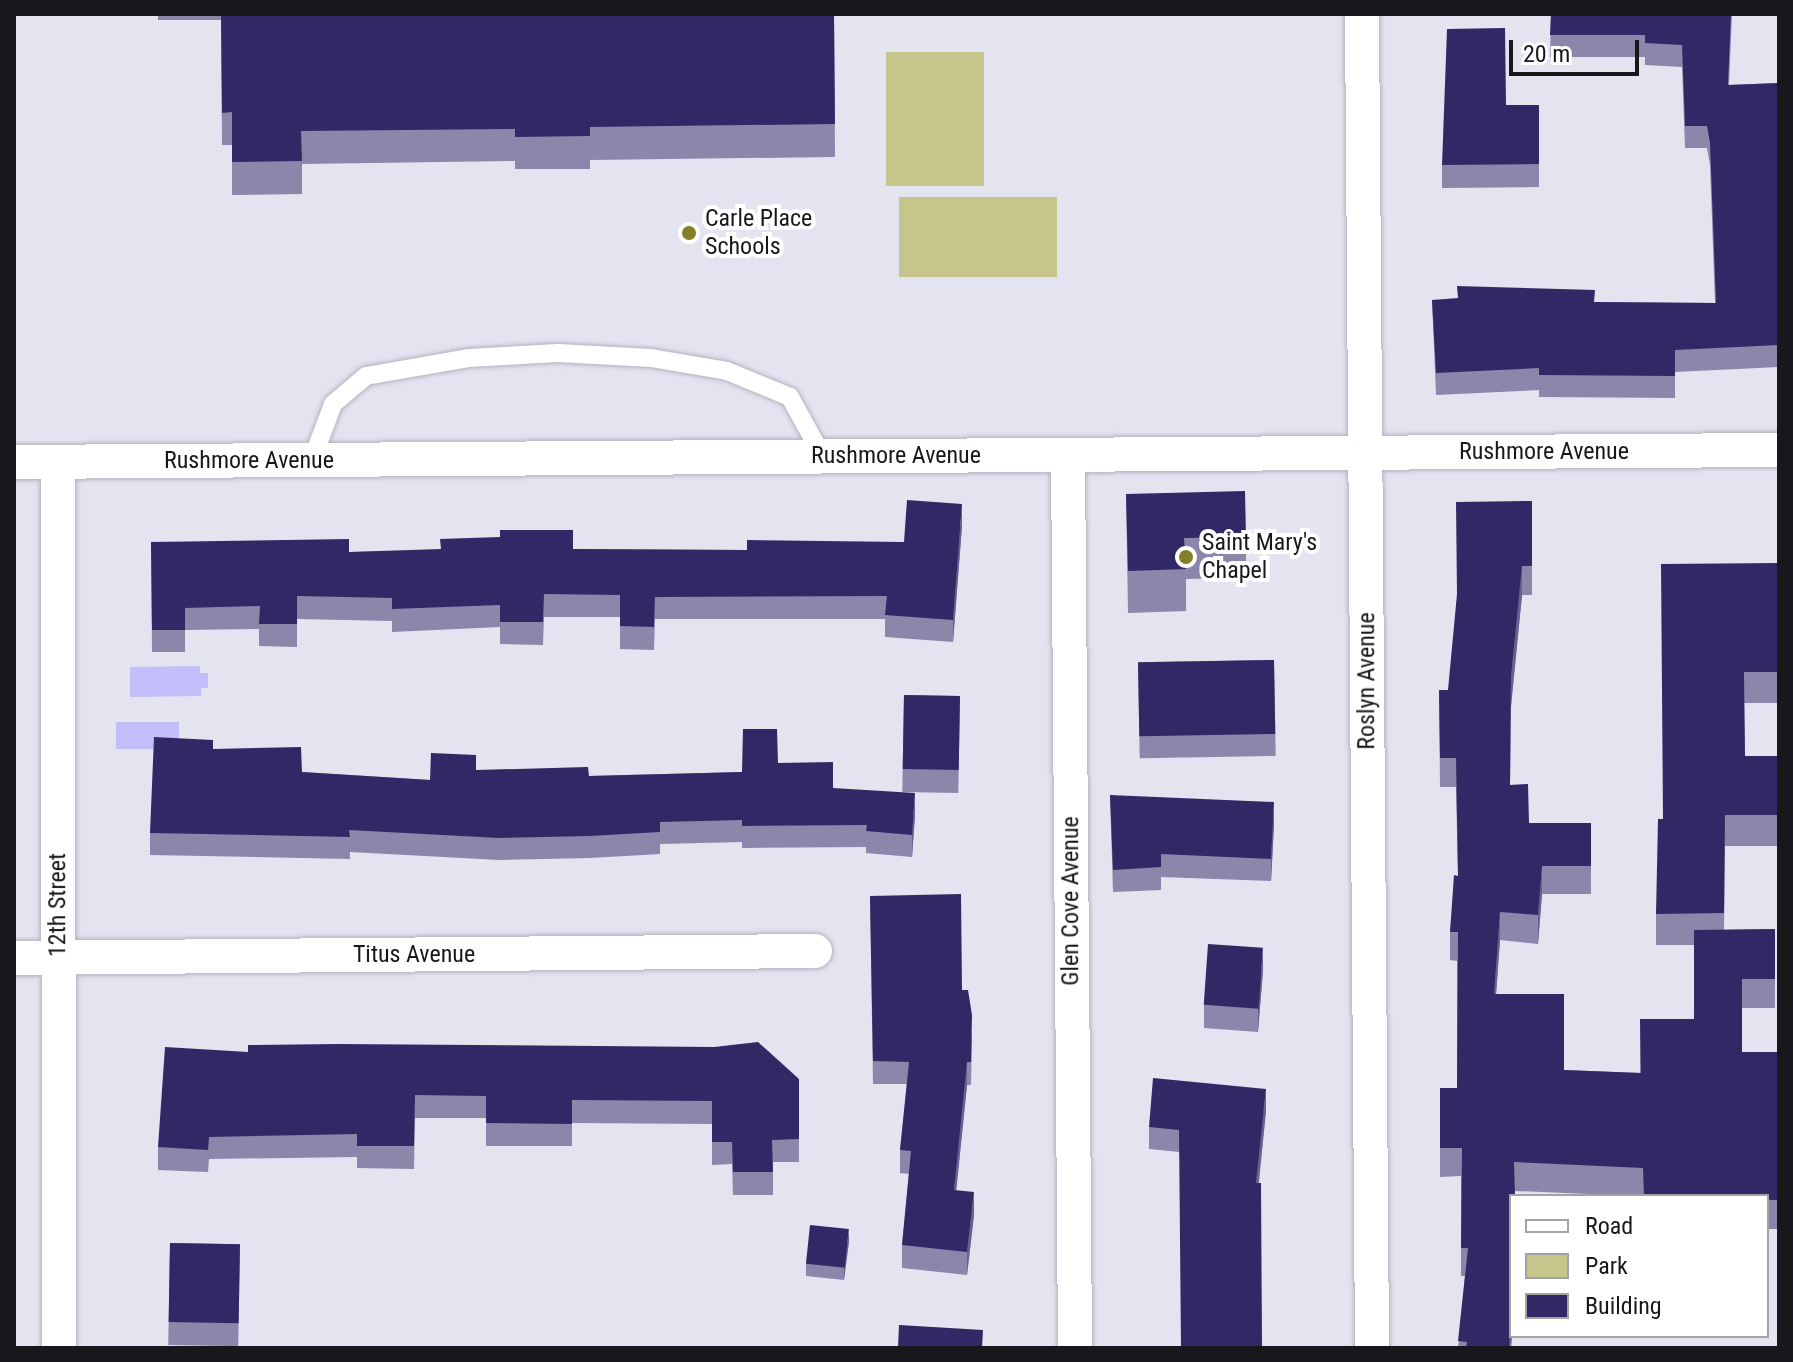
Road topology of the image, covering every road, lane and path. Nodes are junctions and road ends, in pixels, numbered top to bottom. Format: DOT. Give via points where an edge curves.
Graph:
graph roads {
  1 [pos="1362,14"];
  2 [pos="1779,450"];
  3 [pos="1366,453"];
  4 [pos="1068,455"];
  5 [pos="823,457"];
  6 [pos="312,460"];
  7 [pos="14,462"];
  8 [pos="58,462"];
  9 [pos="815,951"];
  10 [pos="58,957"];
  11 [pos="14,958"];
  12 [pos="59,1348"];
  13 [pos="1075,1348"];
  14 [pos="1372,1348"];
  1 -- 3 [label="street, Roslyn Avenue"];
  2 -- 3 [label="street, Rushmore Avenue"];
  3 -- 4 [label="street, Rushmore Avenue"];
  3 -- 14 [label="street, Roslyn Avenue"];
  4 -- 5 [label="street, Rushmore Avenue"];
  4 -- 13 [label="street, Glen Cove Avenue"];
  5 -- 6 [label="street, Rushmore Avenue"];
  5 -- 6 [label="lane" via="790,397 727,371 651,358 558,353 469,358 366,376 333,404"];
  6 -- 8 [label="street, Rushmore Avenue"];
  7 -- 8 [label="street, Rushmore Avenue"];
  8 -- 10 [label="street, 12th Street"];
  9 -- 10 [label="street, Titus Avenue"];
  10 -- 11 [label="street, Titus Avenue"];
  10 -- 12 [label="street, 12th Street"];
}
